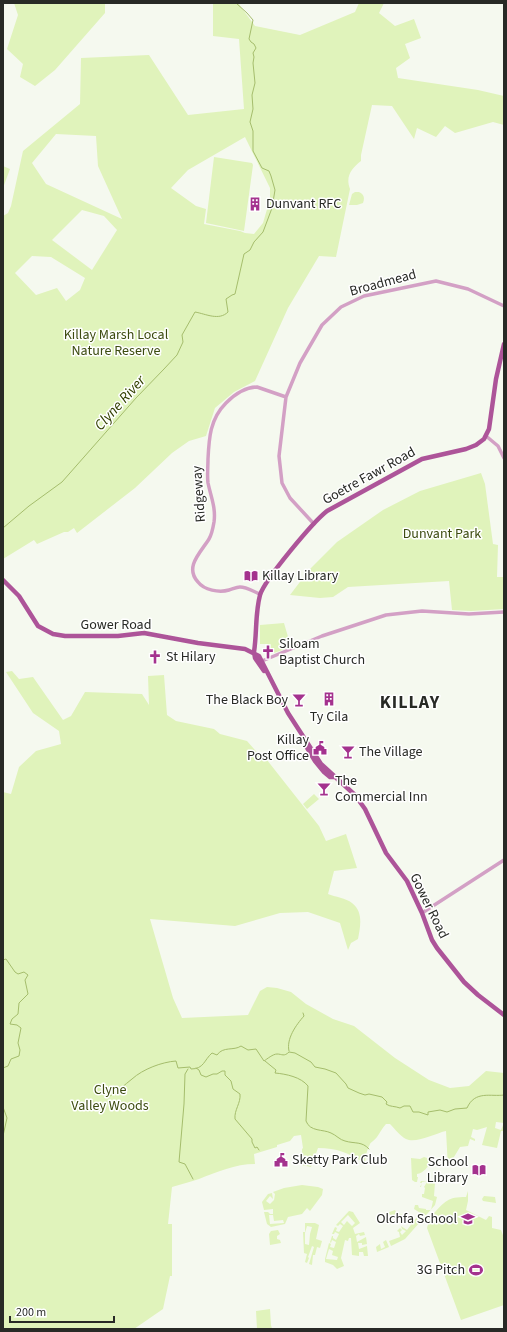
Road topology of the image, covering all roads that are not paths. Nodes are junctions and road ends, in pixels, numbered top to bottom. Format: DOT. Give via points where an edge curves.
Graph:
graph roads {
  1 [pos="504,306"];
  2 [pos="504,347"];
  3 [pos="286,397"];
  4 [pos="486,436"];
  5 [pos="504,458"];
  6 [pos="314,524"];
  7 [pos="3,580"];
  8 [pos="260,594"];
  9 [pos="504,612"];
  10 [pos="254,652"];
  11 [pos="262,661"];
  12 [pos="275,688"];
  13 [pos="504,860"];
  14 [pos="422,913"];
  15 [pos="504,1015"];
  1 -- 3 [label="street, Broadmead" via="468,289 436,281 364,296 341,307 322,326 300,363"];
  2 -- 4 [label="main road"];
  3 -- 6 [label="street, Broadmead" via="279,456 281,480 290,498"];
  3 -- 8 [label="street, Ridgeway" via="257,387 240,392 219,410 210,432 207,474 214,506 214,521 209,539 195,559 194,576 202,586 212,590 226,591 242,587"];
  4 -- 5 [label="street" via="498,446"];
  4 -- 6 [label="main road, Goetre Fawr Road" via="470,448 415,462 323,514"];
  6 -- 8 [label="main road, Goetre Fawr Road" via="276,569"];
  7 -- 10 [label="main road, Gower Road" via="19,596 38,626 53,634 118,636 144,633"];
  8 -- 10 [label="main road, Goetre Fawr Road"];
  9 -- 11 [label="street" via="469,614 410,611 386,615 322,636"];
  10 -- 11 [label="main road, Gower Road"];
  10 -- 12 [label="main road, Gower Road" via="255,658"];
  11 -- 12 [label="main road, Gower Road"];
  12 -- 14 [label="main road, Gower Road" via="315,761 330,777 335,777 355,794 365,808 381,844 407,881"];
  13 -- 14 [label="street"];
  14 -- 15 [label="main road, Gower Road" via="432,940 449,964 478,995"];
}
